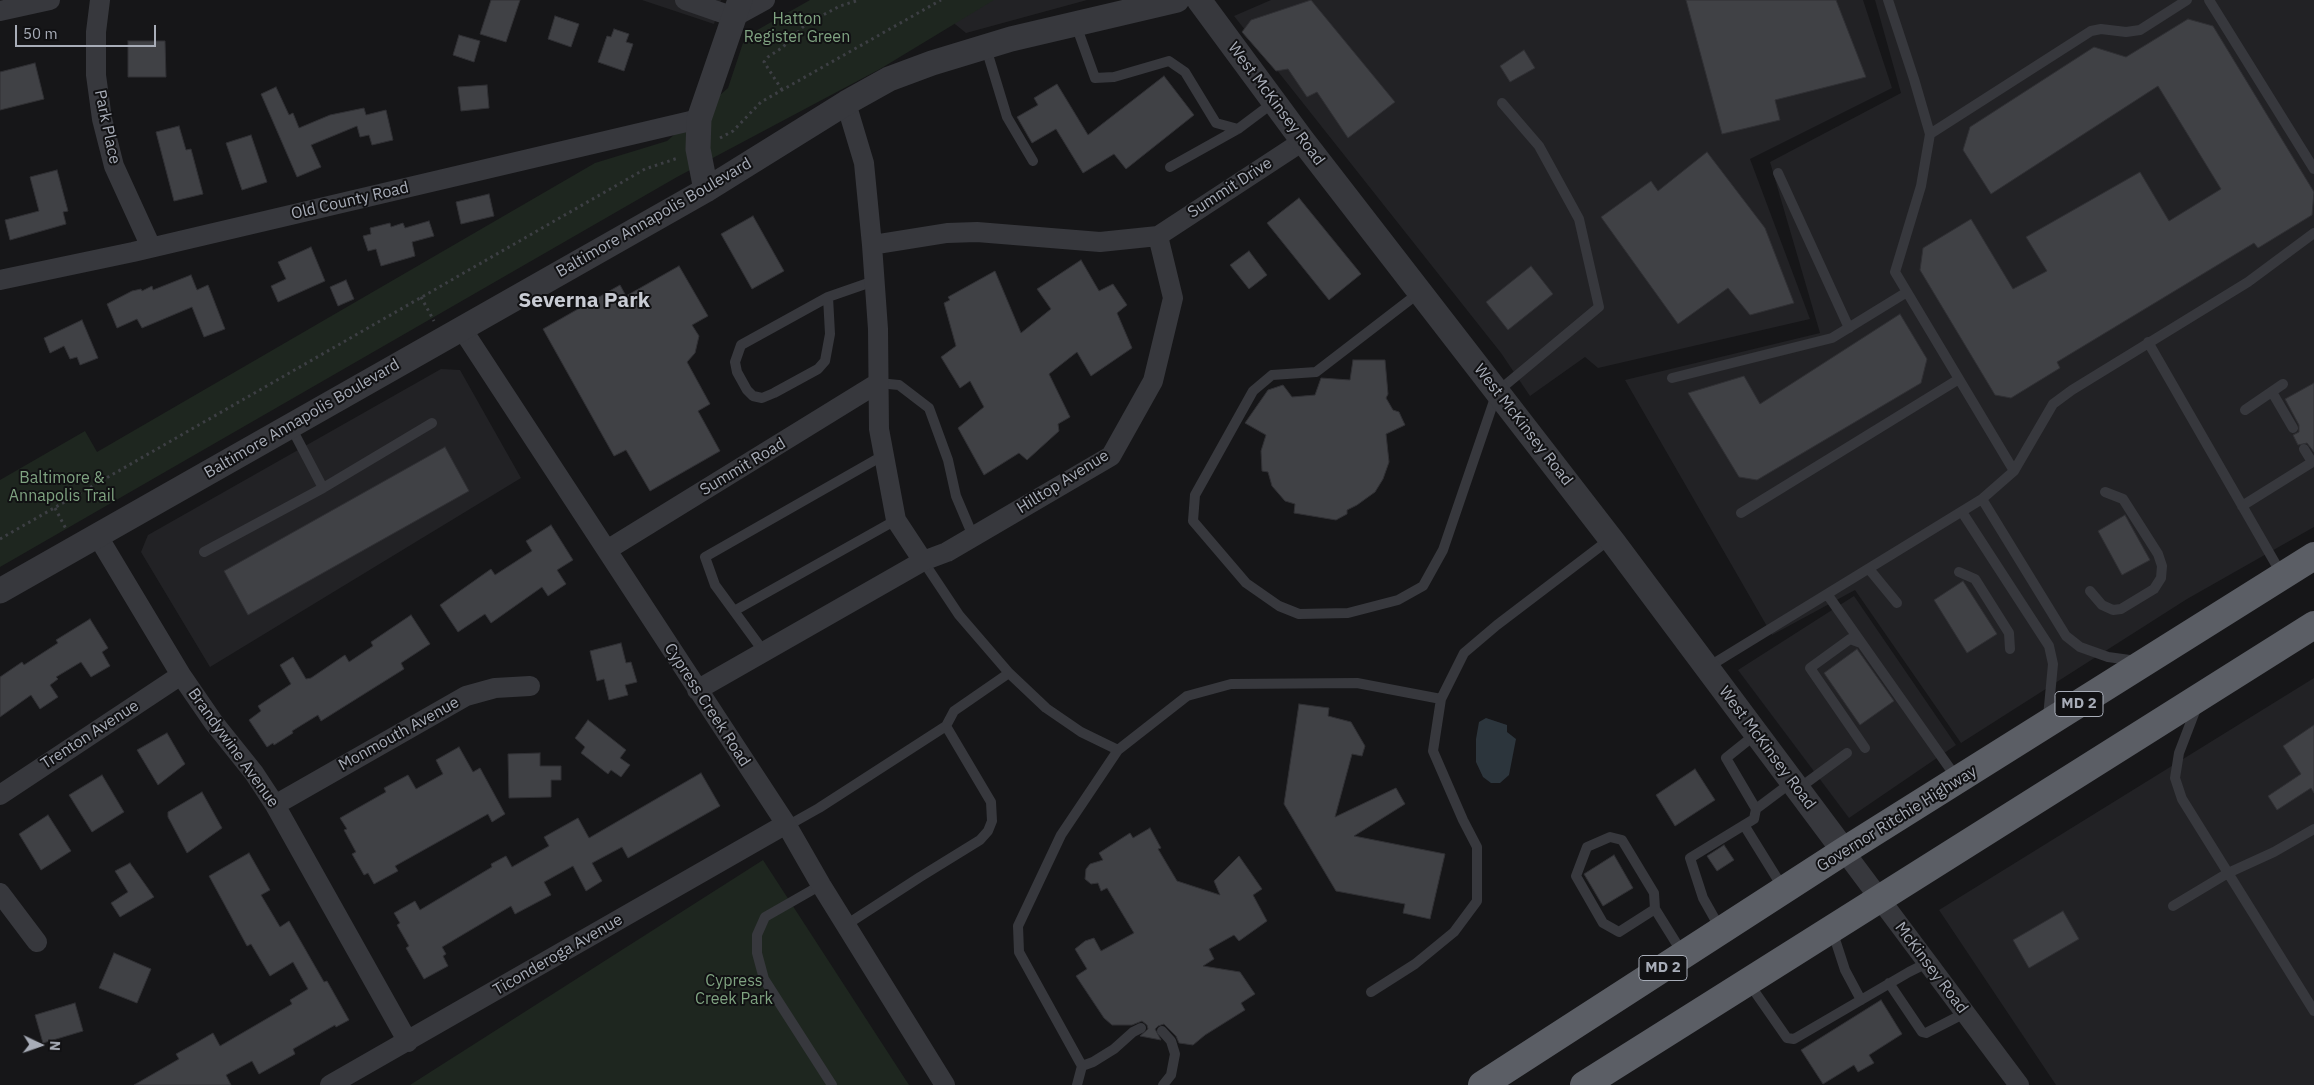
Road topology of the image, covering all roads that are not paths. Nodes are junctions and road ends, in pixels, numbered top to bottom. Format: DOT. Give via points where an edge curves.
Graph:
graph roads {
  1 [pos="50,0"];
  2 [pos="100,0"];
  3 [pos="684,0"];
  4 [pos="765,0"];
  5 [pos="1177,0"];
  6 [pos="1199,0"];
  7 [pos="1888,0"];
  8 [pos="2187,0"];
  9 [pos="2209,0"];
  10 [pos="737,8"];
  11 [pos="0,11"];
  12 [pos="1076,24"];
  13 [pos="985,47"];
  14 [pos="1274,102"];
  15 [pos="846,103"];
  16 [pos="1502,103"];
  17 [pos="699,119"];
  18 [pos="1238,129"];
  19 [pos="1930,134"];
  20 [pos="1303,141"];
  21 [pos="1034,161"];
  22 [pos="1170,167"];
  23 [pos="2314,169"];
  24 [pos="1778,173"];
  25 [pos="706,190"];
  26 [pos="2314,233"];
  27 [pos="1158,236"];
  28 [pos="872,245"];
  29 [pos="151,247"];
  30 [pos="0,280"];
  31 [pos="874,281"];
  32 [pos="1420,292"];
  33 [pos="1907,292"];
  34 [pos="828,297"];
  35 [pos="1849,328"];
  36 [pos="462,329"];
  37 [pos="2148,342"];
  38 [pos="1672,378"];
  39 [pos="1959,379"];
  40 [pos="878,383"];
  41 [pos="2284,384"];
  42 [pos="1497,392"];
  43 [pos="2272,392"];
  44 [pos="2245,410"];
  45 [pos="432,423"];
  46 [pos="290,426"];
  47 [pos="2293,428"];
  48 [pos="2304,449"];
  49 [pos="884,455"];
  50 [pos="2313,462"];
  51 [pos="2014,471"];
  52 [pos="324,488"];
  53 [pos="2104,492"];
  54 [pos="1982,499"];
  55 [pos="2242,506"];
  56 [pos="1962,512"];
  57 [pos="1741,513"];
  58 [pos="896,520"];
  59 [pos="97,535"];
  60 [pos="973,536"];
  61 [pos="1610,539"];
  62 [pos="607,550"];
  63 [pos="204,552"];
  64 [pos="2314,556"];
  65 [pos="923,561"];
  66 [pos="1869,569"];
  67 [pos="1959,572"];
  68 [pos="2282,576"];
  69 [pos="0,591"];
  70 [pos="2090,592"];
  71 [pos="1827,594"];
  72 [pos="1898,603"];
  73 [pos="734,610"];
  74 [pos="2314,625"];
  75 [pos="1862,644"];
  76 [pos="2010,649"];
  77 [pos="764,652"];
  78 [pos="2145,662"];
  79 [pos="1707,667"];
  80 [pos="1009,673"];
  81 [pos="181,675"];
  82 [pos="530,686"];
  83 [pos="697,690"];
  84 [pos="2201,696"];
  85 [pos="1440,699"];
  86 [pos="2047,724"];
  87 [pos="946,726"];
  88 [pos="1756,734"];
  89 [pos="1865,748"];
  90 [pos="1118,750"];
  91 [pos="1847,753"];
  92 [pos="1958,780"];
  93 [pos="1795,785"];
  94 [pos="0,795"];
  95 [pos="275,805"];
  96 [pos="1756,809"];
  97 [pos="786,825"];
  98 [pos="1744,825"];
  99 [pos="2314,829"];
  100 [pos="1844,851"];
  101 [pos="2228,873"];
  102 [pos="821,885"];
  103 [pos="1784,890"];
  104 [pos="0,893"];
  105 [pos="1880,899"];
  106 [pos="2173,906"];
  107 [pos="1655,909"];
  108 [pos="846,925"];
  109 [pos="1831,930"];
  110 [pos="1722,931"];
  111 [pos="37,942"];
  112 [pos="1684,955"];
  113 [pos="1927,963"];
  114 [pos="1748,982"];
  115 [pos="1889,983"];
  116 [pos="1371,992"];
  117 [pos="1861,1000"];
  118 [pos="2314,1011"];
  119 [pos="1965,1013"];
  120 [pos="1141,1028"];
  121 [pos="1162,1031"];
  122 [pos="408,1042"];
  123 [pos="1082,1066"];
  124 [pos="330,1085"];
  125 [pos="832,1085"];
  126 [pos="945,1085"];
  127 [pos="1077,1085"];
  128 [pos="1163,1085"];
  129 [pos="1482,1085"];
  130 [pos="1584,1085"];
  131 [pos="2019,1085"];
  1 -- 11 [label="street"];
  2 -- 29 [label="street, Park Place" via="96,75 102,119 114,166"];
  3 -- 10 [label="street"];
  4 -- 10 [label="street"];
  5 -- 12 [label="street, Baltimore Annapolis Boulevard"];
  6 -- 14 [label="street, West McKinsey Road"];
  7 -- 19 [label="lane"];
  8 -- 19 [label="lane" via="2140,30 2091,31"];
  9 -- 23 [label="lane"];
  10 -- 17 [label="street"];
  12 -- 13 [label="street, Baltimore Annapolis Boulevard"];
  12 -- 18 [label="lane" via="1095,78 1114,77 1169,61 1185,72 1216,123"];
  13 -- 15 [label="street, Baltimore Annapolis Boulevard" via="889,79"];
  13 -- 21 [label="lane" via="1008,117"];
  14 -- 18 [label="lane"];
  14 -- 20 [label="street, West McKinsey Road"];
  15 -- 25 [label="street, Baltimore Annapolis Boulevard"];
  15 -- 28 [label="street" via="864,164"];
  16 -- 42 [label="lane" via="1539,146 1579,219 1599,307"];
  17 -- 25 [label="street" via="698,149"];
  17 -- 29 [label="street, Old County Road"];
  18 -- 22 [label="lane"];
  19 -- 33 [label="lane" via="1921,186 1895,272"];
  20 -- 27 [label="street, Summit Drive"];
  20 -- 32 [label="street, West McKinsey Road"];
  24 -- 35 [label="lane"];
  25 -- 36 [label="street, Baltimore Annapolis Boulevard"];
  26 -- 37 [label="lane" via="2248,282"];
  27 -- 28 [label="street" via="1100,242 977,232 947,233"];
  27 -- 60 [label="street, Hilltop Avenue" via="1173,298 1153,381 1111,456"];
  28 -- 31 [label="street"];
  29 -- 30 [label="street, Old County Road"];
  31 -- 34 [label="lane"];
  31 -- 40 [label="street"];
  32 -- 42 [label="street, West McKinsey Road"];
  32 -- 42 [label="lane" via="1316,372 1272,375 1253,391 1194,495 1192,521 1246,583 1279,606 1298,614 1348,613 1398,600 1423,586 1443,550"];
  33 -- 35 [label="lane"];
  33 -- 39 [label="lane"];
  34 -- 34 [label="lane" via="741,344 735,362 737,372 753,396 762,398 774,393 818,369 825,361 830,334"];
  35 -- 38 [label="lane" via="1832,338"];
  36 -- 46 [label="street, Baltimore Annapolis Boulevard"];
  36 -- 62 [label="street, Cypress Creek Road"];
  37 -- 51 [label="lane" via="2053,404"];
  37 -- 55 [label="lane"];
  39 -- 51 [label="lane"];
  39 -- 57 [label="lane"];
  40 -- 49 [label="street" via="879,429"];
  40 -- 60 [label="lane" via="899,385 930,408 948,460 956,496"];
  40 -- 62 [label="street, Summit Road"];
  41 -- 43 [label="lane"];
  42 -- 61 [label="street, West McKinsey Road"];
  43 -- 44 [label="lane"];
  43 -- 47 [label="lane"];
  45 -- 52 [label="lane"];
  46 -- 52 [label="lane"];
  46 -- 59 [label="street, Baltimore Annapolis Boulevard"];
  48 -- 50 [label="lane"];
  49 -- 58 [label="street"];
  49 -- 73 [label="lane" via="705,557 715,585"];
  50 -- 55 [label="lane"];
  51 -- 54 [label="lane"];
  52 -- 63 [label="lane"];
  53 -- 70 [label="lane" via="2123,499 2158,554 2162,566 2154,590 2121,609 2112,610 2102,605"];
  54 -- 56 [label="lane"];
  54 -- 78 [label="lane" via="2066,636 2080,648 2108,657"];
  55 -- 68 [label="lane"];
  56 -- 66 [label="lane"];
  56 -- 86 [label="lane" via="2049,646 2053,664"];
  58 -- 65 [label="street"];
  58 -- 73 [label="lane"];
  59 -- 69 [label="street, Baltimore Annapolis Boulevard"];
  59 -- 81 [label="street, Brandywine Avenue"];
  60 -- 65 [label="street, Hilltop Avenue"];
  61 -- 79 [label="street, West McKinsey Road"];
  61 -- 85 [label="lane" via="1464,654"];
  62 -- 83 [label="street, Cypress Creek Road"];
  64 -- 68 [label="highway, Governor Ritchie Highway / MD 2"];
  65 -- 77 [label="street, Hilltop Avenue"];
  65 -- 80 [label="lane" via="959,615"];
  66 -- 71 [label="lane"];
  66 -- 72 [label="lane"];
  67 -- 76 [label="lane" via="1975,579 2009,633"];
  68 -- 78 [label="highway, Governor Ritchie Highway / MD 2"];
  71 -- 75 [label="lane"];
  71 -- 79 [label="lane"];
  73 -- 77 [label="lane"];
  74 -- 84 [label="highway"];
  75 -- 89 [label="lane" via="1850,639 1810,668"];
  75 -- 92 [label="lane"];
  77 -- 83 [label="street, Hilltop Avenue"];
  78 -- 86 [label="highway, Governor Ritchie Highway / MD 2"];
  79 -- 88 [label="street, West McKinsey Road"];
  80 -- 87 [label="lane" via="954,711"];
  80 -- 90 [label="lane" via="1046,708 1081,732"];
  81 -- 94 [label="street, Trenton Avenue"];
  81 -- 95 [label="street, Brandywine Avenue"];
  82 -- 95 [label="street, Monmouth Avenue" via="495,688 466,696"];
  83 -- 97 [label="street, Cypress Creek Road"];
  84 -- 101 [label="lane" via="2179,752 2175,778 2182,799"];
  84 -- 105 [label="highway"];
  85 -- 90 [label="lane" via="1357,683 1231,684 1187,696"];
  85 -- 116 [label="lane" via="1433,750 1478,847 1477,901 1454,932 1415,964"];
  86 -- 92 [label="highway, Governor Ritchie Highway / MD 2"];
  87 -- 97 [label="lane" via="827,803"];
  87 -- 108 [label="lane" via="991,802 992,821 988,830 980,840"];
  88 -- 93 [label="street, West McKinsey Road"];
  88 -- 96 [label="lane" via="1726,758"];
  90 -- 123 [label="lane" via="1061,835 1018,926 1019,952"];
  91 -- 93 [label="lane"];
  92 -- 100 [label="highway, Governor Ritchie Highway / MD 2"];
  93 -- 96 [label="lane"];
  93 -- 100 [label="street, West McKinsey Road"];
  95 -- 122 [label="street, Brandywine Avenue"];
  96 -- 98 [label="lane" via="1754,819"];
  97 -- 102 [label="street, Cypress Creek Road"];
  97 -- 122 [label="street, Ticonderoga Avenue"];
  98 -- 103 [label="lane"];
  98 -- 110 [label="lane" via="1690,858 1704,898"];
  99 -- 101 [label="lane"];
  100 -- 103 [label="highway, Governor Ritchie Highway / MD 2"];
  100 -- 105 [label="street, McKinsey Road"];
  101 -- 106 [label="lane"];
  101 -- 118 [label="lane"];
  102 -- 108 [label="street, Cypress Creek Road"];
  102 -- 125 [label="lane" via="765,917 757,935 757,953 764,979"];
  103 -- 110 [label="highway, Governor Ritchie Highway / MD 2"];
  104 -- 111 [label="street"];
  105 -- 109 [label="highway"];
  105 -- 113 [label="street, McKinsey Road"];
  107 -- 107 [label="lane" via="1654,893 1622,840 1610,837 1587,847 1576,876 1603,923 1619,932"];
  107 -- 112 [label="lane"];
  108 -- 126 [label="street, Cypress Creek Road"];
  109 -- 114 [label="highway"];
  109 -- 117 [label="lane" via="1844,970"];
  110 -- 112 [label="highway, Governor Ritchie Highway / MD 2"];
  112 -- 129 [label="highway, Governor Ritchie Highway / MD 2"];
  113 -- 115 [label="lane"];
  113 -- 119 [label="street, McKinsey Road"];
  114 -- 117 [label="lane" via="1787,1038 1794,1039"];
  114 -- 130 [label="highway"];
  115 -- 117 [label="lane"];
  115 -- 119 [label="lane" via="1922,1032 1926,1033"];
  119 -- 131 [label="street, McKinsey Road"];
  120 -- 123 [label="lane" via="1100,1058"];
  121 -- 128 [label="lane" via="1171,1041 1175,1054 1171,1075"];
  122 -- 124 [label="street, Ticonderoga Avenue"];
  123 -- 127 [label="lane"];
}
